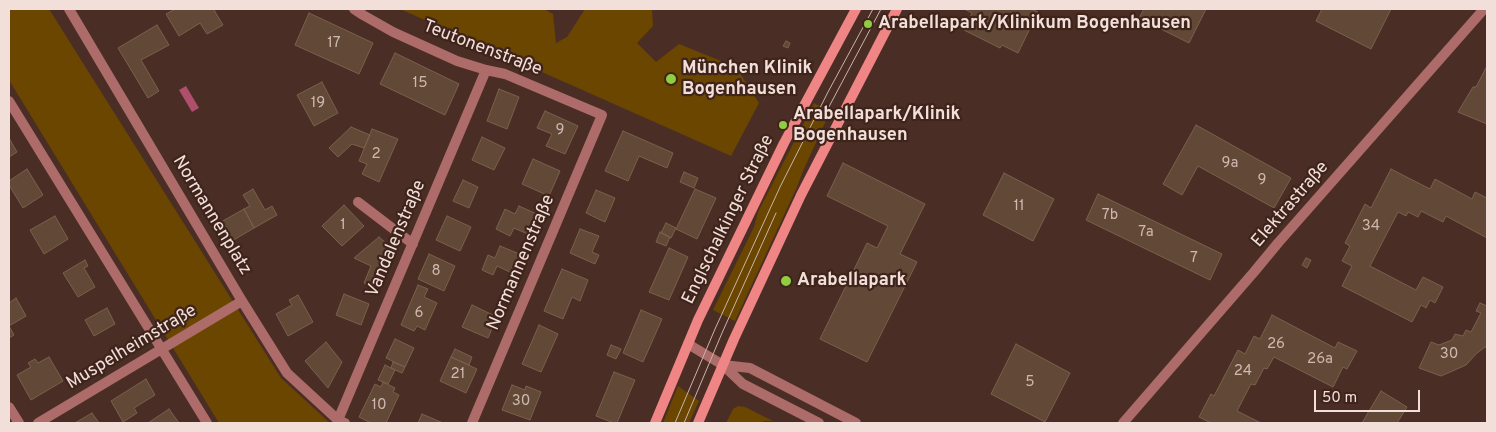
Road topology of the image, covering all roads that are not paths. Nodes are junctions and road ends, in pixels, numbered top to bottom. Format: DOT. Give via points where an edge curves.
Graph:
graph roads {
  1 [pos="69,9"];
  2 [pos="354,9"];
  3 [pos="856,9"];
  4 [pos="898,9"];
  5 [pos="1484,9"];
  6 [pos="486,70"];
  7 [pos="9,101"];
  8 [pos="602,115"];
  9 [pos="358,202"];
  10 [pos="413,244"];
  11 [pos="242,302"];
  12 [pos="688,344"];
  13 [pos="161,349"];
  14 [pos="723,365"];
  15 [pos="9,407"];
  16 [pos="341,422"];
  17 [pos="19,423"];
  18 [pos="38,423"];
  19 [pos="207,423"];
  20 [pos="472,423"];
  21 [pos="655,423"];
  22 [pos="698,423"];
  23 [pos="819,423"];
  24 [pos="856,423"];
  25 [pos="1123,423"];
  1 -- 11 [label="street, Normannenplatz"];
  2 -- 6 [label="street, Teutonenstraße" via="393,32 457,61"];
  3 -- 12 [label="main road, Englschalkinger Straße" via="784,143"];
  4 -- 14 [label="main road" via="801,195"];
  5 -- 25 [label="street, Elektrastraße"];
  6 -- 8 [label="street, Teutonenstraße" via="505,74"];
  6 -- 10 [label="street, Vandalenstraße"];
  7 -- 13 [label="street"];
  8 -- 20 [label="street, Normannenstraße"];
  9 -- 10 [label="street"];
  10 -- 16 [label="street, Vandalenstraße"];
  11 -- 13 [label="street, Muspelheimstraße"];
  11 -- 16 [label="street, Normannenplatz" via="287,373"];
  12 -- 14 [label="street"];
  12 -- 21 [label="main road, Englschalkinger Straße"];
  13 -- 18 [label="street, Muspelheimstraße"];
  13 -- 19 [label="street"];
  14 -- 22 [label="main road"];
  14 -- 23 [label="street" via="743,384"];
  14 -- 24 [label="street" via="750,368"];
  15 -- 17 [label="street"];
}
